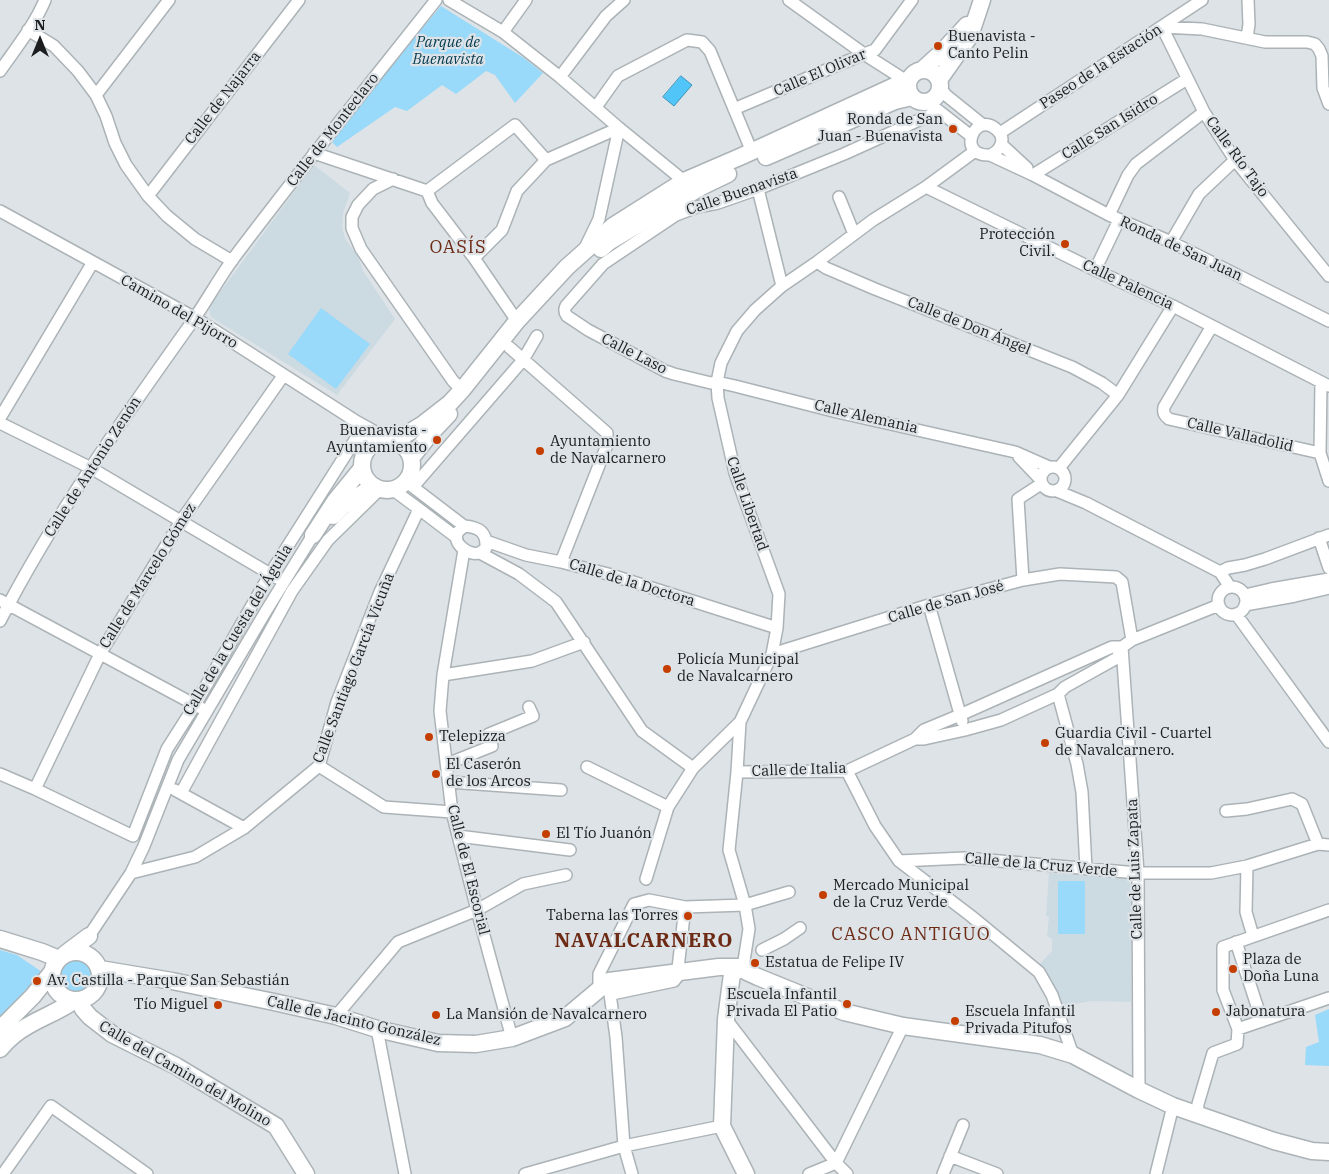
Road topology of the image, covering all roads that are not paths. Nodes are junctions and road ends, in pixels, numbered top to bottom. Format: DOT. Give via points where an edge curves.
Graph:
graph roads {
  1 [pos="45,0"];
  2 [pos="169,0"];
  3 [pos="299,0"];
  4 [pos="436,0"];
  5 [pos="449,0"];
  6 [pos="526,0"];
  7 [pos="624,0"];
  8 [pos="789,0"];
  9 [pos="912,0"];
  10 [pos="1202,0"];
  11 [pos="1248,0"];
  12 [pos="982,2"];
  13 [pos="1162,27"];
  14 [pos="28,30"];
  15 [pos="503,32"];
  16 [pos="1247,38"];
  17 [pos="864,54"];
  18 [pos="922,70"];
  19 [pos="0,71"];
  20 [pos="560,77"];
  21 [pos="1188,79"];
  22 [pos="940,84"];
  23 [pos="1326,88"];
  24 [pos="96,94"];
  25 [pos="921,98"];
  26 [pos="1329,104"];
  27 [pos="596,107"];
  28 [pos="734,109"];
  29 [pos="1204,112"];
  30 [pos="983,125"];
  31 [pos="619,128"];
  32 [pos="971,136"];
  33 [pos="1001,139"];
  34 [pos="975,151"];
  35 [pos="752,152"];
  36 [pos="314,153"];
  37 [pos="990,155"];
  38 [pos="546,160"];
  39 [pos="1235,160"];
  40 [pos="1033,175"];
  41 [pos="393,179"];
  42 [pos="684,181"];
  43 [pos="926,187"];
  44 [pos="758,189"];
  45 [pos="427,191"];
  46 [pos="148,196"];
  47 [pos="839,197"];
  48 [pos="2,217"];
  49 [pos="1114,218"];
  50 [pos="854,234"];
  51 [pos="609,242"];
  52 [pos="1171,242"];
  53 [pos="583,252"];
  54 [pos="474,258"];
  55 [pos="232,261"];
  56 [pos="93,262"];
  57 [pos="817,262"];
  58 [pos="1095,270"];
  59 [pos="1329,276"];
  60 [pos="782,286"];
  61 [pos="566,306"];
  62 [pos="1173,306"];
  63 [pos="195,318"];
  64 [pos="517,321"];
  65 [pos="1329,321"];
  66 [pos="1212,326"];
  67 [pos="537,336"];
  68 [pos="509,347"];
  69 [pos="523,360"];
  70 [pos="283,376"];
  71 [pos="717,382"];
  72 [pos="1325,384"];
  73 [pos="462,390"];
  74 [pos="1118,395"];
  75 [pos="0,418"];
  76 [pos="354,420"];
  77 [pos="0,423"];
  78 [pos="360,432"];
  79 [pos="392,440"];
  80 [pos="370,446"];
  81 [pos="1015,452"];
  82 [pos="1320,453"];
  83 [pos="411,458"];
  84 [pos="92,468"];
  85 [pos="362,468"];
  86 [pos="1054,468"];
  87 [pos="1065,478"];
  88 [pos="1041,481"];
  89 [pos="1329,481"];
  90 [pos="411,482"];
  91 [pos="382,488"];
  92 [pos="1057,491"];
  93 [pos="1086,503"];
  94 [pos="419,508"];
  95 [pos="180,521"];
  96 [pos="464,526"];
  97 [pos="320,535"];
  98 [pos="456,537"];
  99 [pos="1324,537"];
  100 [pos="486,541"];
  101 [pos="464,550"];
  102 [pos="480,553"];
  103 [pos="526,555"];
  104 [pos="561,562"];
  105 [pos="1329,568"];
  106 [pos="1220,572"];
  107 [pos="270,574"];
  108 [pos="519,574"];
  109 [pos="1329,579"];
  110 [pos="1023,580"];
  111 [pos="285,582"];
  112 [pos="1230,587"];
  113 [pos="1329,588"];
  114 [pos="1245,600"];
  115 [pos="4,602"];
  116 [pos="929,605"];
  117 [pos="1219,605"];
  118 [pos="266,611"];
  119 [pos="1236,614"];
  120 [pos="277,618"];
  121 [pos="0,621"];
  122 [pos="776,628"];
  123 [pos="1132,640"];
  124 [pos="584,642"];
  125 [pos="1122,648"];
  126 [pos="100,654"];
  127 [pos="772,654"];
  128 [pos="239,658"];
  129 [pos="251,665"];
  130 [pos="1058,671"];
  131 [pos="443,675"];
  132 [pos="1061,690"];
  133 [pos="219,692"];
  134 [pos="232,700"];
  135 [pos="195,705"];
  136 [pos="207,711"];
  137 [pos="960,715"];
  138 [pos="533,717"];
  139 [pos="740,722"];
  140 [pos="965,730"];
  141 [pos="915,739"];
  142 [pos="1329,742"];
  143 [pos="447,764"];
  144 [pos="320,766"];
  145 [pos="587,767"];
  146 [pos="693,768"];
  147 [pos="847,770"];
  148 [pos="737,772"];
  149 [pos="0,774"];
  150 [pos="449,782"];
  151 [pos="168,786"];
  152 [pos="35,789"];
  153 [pos="561,790"];
  154 [pos="181,793"];
  155 [pos="668,807"];
  156 [pos="1226,811"];
  157 [pos="452,812"];
  158 [pos="244,828"];
  159 [pos="458,836"];
  160 [pos="1324,845"];
  161 [pos="570,850"];
  162 [pos="899,861"];
  163 [pos="1247,866"];
  164 [pos="1086,869"];
  165 [pos="131,873"];
  166 [pos="1138,873"];
  167 [pos="566,875"];
  168 [pos="646,879"];
  169 [pos="789,892"];
  170 [pos="745,905"];
  171 [pos="685,907"];
  172 [pos="477,910"];
  173 [pos="1329,910"];
  174 [pos="800,928"];
  175 [pos="89,936"];
  176 [pos="1253,936"];
  177 [pos="0,938"];
  178 [pos="1236,942"];
  179 [pos="762,950"];
  180 [pos="59,962"];
  181 [pos="95,962"];
  182 [pos="743,967"];
  183 [pos="677,973"];
  184 [pos="604,988"];
  185 [pos="1329,998"];
  186 [pos="77,1000"];
  187 [pos="336,1016"];
  188 [pos="726,1019"];
  189 [pos="1262,1021"];
  190 [pos="902,1026"];
  191 [pos="0,1029"];
  192 [pos="377,1029"];
  193 [pos="1238,1029"];
  194 [pos="512,1038"];
  195 [pos="0,1049"];
  196 [pos="1073,1055"];
  197 [pos="1139,1090"];
  198 [pos="1173,1106"];
  199 [pos="1197,1115"];
  200 [pos="963,1125"];
  201 [pos="722,1126"];
  202 [pos="624,1146"];
  203 [pos="1329,1152"];
  204 [pos="950,1156"];
  205 [pos="836,1164"];
  206 [pos="3,1174"];
  207 [pos="147,1174"];
  208 [pos="306,1174"];
  209 [pos="405,1174"];
  210 [pos="525,1174"];
  211 [pos="632,1174"];
  212 [pos="746,1174"];
  213 [pos="809,1174"];
  214 [pos="847,1174"];
  215 [pos="943,1174"];
  216 [pos="997,1174"];
  217 [pos="1156,1174"];
  1 -- 14 [label="street"];
  2 -- 24 [label="street"];
  3 -- 46 [label="street, Calle de Najarra"];
  4 -- 36 [label="street, Calle de Monteclaro"];
  5 -- 15 [label="street"];
  6 -- 15 [label="street"];
  7 -- 20 [label="street" via="606,16"];
  8 -- 17 [label="street"];
  9 -- 17 [label="street, Calle El Olivar" via="875,50"];
  10 -- 13 [label="street, Paseo de la Estación"];
  11 -- 16 [label="street"];
  12 -- 18 [label="street" via="964,30"];
  12 -- 22 [label="street" via="970,36"];
  13 -- 16 [label="street" via="1202,29"];
  13 -- 21 [label="street, Calle Río Tajo"];
  13 -- 33 [label="street, Paseo de la Estación"];
  14 -- 19 [label="street"];
  14 -- 24 [label="street" via="54,46"];
  15 -- 20 [label="street"];
  16 -- 23 [label="street" via="1315,44 1322,56"];
  17 -- 25 [label="street"];
  17 -- 28 [label="street, Calle El Olivar"];
  18 -- 22 [label="street" via="932,72"];
  18 -- 25 [label="street" via="913,74"];
  20 -- 27 [label="street"];
  21 -- 29 [label="street, Calle Río Tajo"];
  21 -- 40 [label="street, Calle San Isidro"];
  22 -- 25 [label="street" via="936,98 931,101"];
  22 -- 30 [label="street, Ronda de San Juan" via="947,96"];
  23 -- 26 [label="street"];
  24 -- 46 [label="street" via="115,143"];
  25 -- 32 [label="street"];
  25 -- 35 [label="street, Calle Buenavista" via="901,83"];
  25 -- 44 [label="street, Calle Buenavista" via="844,154"];
  25 -- 51 [label="street, Calle Buenavista" via="895,101 703,186"];
  27 -- 28 [label="street" via="618,76 687,40 702,42 710,51"];
  27 -- 31 [label="street"];
  28 -- 35 [label="street"];
  29 -- 39 [label="street, Calle Río Tajo"];
  29 -- 49 [label="street" via="1136,164 1128,175"];
  30 -- 32 [label="street"];
  30 -- 33 [label="street, Ronda de San Juan" via="997,129"];
  31 -- 38 [label="street"];
  31 -- 42 [label="street"];
  31 -- 53 [label="street" via="599,219"];
  32 -- 34 [label="street"];
  33 -- 37 [label="street" via="999,150"];
  33 -- 40 [label="street, Ronda de San Juan"];
  34 -- 37 [label="street, Ronda de San Juan" via="984,156"];
  34 -- 43 [label="street, Calle Libertad"];
  35 -- 42 [label="street, Calle Buenavista"];
  36 -- 41 [label="street"];
  36 -- 55 [label="street, Calle de Monteclaro"];
  37 -- 40 [label="street, Ronda de San Juan"];
  38 -- 45 [label="street" via="515,125"];
  38 -- 54 [label="street" via="517,191 502,230"];
  39 -- 52 [label="street" via="1199,194"];
  39 -- 59 [label="street, Calle Río Tajo"];
  40 -- 49 [label="street, Ronda de San Juan"];
  41 -- 45 [label="street"];
  41 -- 73 [label="street" via="373,189 358,205 352,217 352,228 361,249"];
  42 -- 51 [label="street, Calle Buenavista" via="681,189 619,230"];
  42 -- 53 [label="street, Calle Buenavista" via="613,226"];
  43 -- 50 [label="street, Calle Libertad"];
  43 -- 58 [label="street, Calle Palencia"];
  44 -- 60 [label="street"];
  44 -- 61 [label="street, Calle Buenavista" via="676,215 604,264"];
  45 -- 54 [label="street" via="432,204"];
  46 -- 55 [label="street" via="195,238"];
  47 -- 50 [label="street"];
  48 -- 56 [label="street, Camino del Pijorro"];
  49 -- 52 [label="street, Ronda de San Juan"];
  49 -- 58 [label="street"];
  50 -- 57 [label="street, Calle Libertad"];
  51 -- 68 [label="street, Calle Buenavista" via="574,271"];
  52 -- 65 [label="street, Ronda de San Juan"];
  53 -- 64 [label="street, Calle Buenavista"];
  54 -- 64 [label="street"];
  55 -- 63 [label="street, Calle de Monteclaro"];
  56 -- 63 [label="street, Camino del Pijorro"];
  56 -- 75 [label="street"];
  57 -- 60 [label="street, Calle Libertad"];
  57 -- 74 [label="street, Calle de Don Ángel" via="875,289 1072,367"];
  58 -- 62 [label="street, Calle Palencia"];
  60 -- 71 [label="street, Calle Libertad" via="737,331 721,363"];
  61 -- 71 [label="street, Calle Laso" via="567,316 588,330 665,371"];
  62 -- 66 [label="street, Calle Palencia"];
  62 -- 74 [label="street"];
  63 -- 70 [label="street, Camino del Pijorro"];
  63 -- 84 [label="street, Calle de Antonio Zenón"];
  64 -- 73 [label="street, Calle Buenavista"];
  66 -- 72 [label="street, Calle Palencia"];
  66 -- 82 [label="street, Calle Valladolid" via="1164,407 1165,416"];
  67 -- 69 [label="street"];
  68 -- 69 [label="street"];
  68 -- 83 [label="street, Calle Buenavista"];
  69 -- 90 [label="street"];
  69 -- 104 [label="street" via="607,434 607,445"];
  70 -- 76 [label="street, Camino del Pijorro"];
  70 -- 95 [label="street, Calle de Marcelo Gómez"];
  71 -- 81 [label="street, Calle Alemania"];
  71 -- 122 [label="street, Calle Libertad" via="735,473 779,594"];
  72 -- 82 [label="street"];
  73 -- 79 [label="street, Calle Buenavista" via="424,424"];
  74 -- 86 [label="street"];
  76 -- 78 [label="street"];
  76 -- 79 [label="street, Camino del Pijorro"];
  77 -- 84 [label="street"];
  78 -- 80 [label="street"];
  78 -- 107 [label="street, Calle de la Cuesta del Águila"];
  79 -- 80 [label="street" via="378,441"];
  79 -- 83 [label="street" via="405,447"];
  80 -- 85 [label="street"];
  81 -- 86 [label="street, Calle Alemania"];
  81 -- 88 [label="street"];
  82 -- 89 [label="street"];
  83 -- 90 [label="street"];
  84 -- 95 [label="street"];
  84 -- 115 [label="street, Calle de Antonio Zenón"];
  85 -- 91 [label="street" via="366,479"];
  85 -- 97 [label="street, Calle de la Cuesta del Águila" via="335,501"];
  86 -- 87 [label="street" via="1063,472"];
  86 -- 88 [label="street" via="1043,471"];
  87 -- 92 [label="street"];
  87 -- 93 [label="street"];
  88 -- 92 [label="street" via="1045,488"];
  88 -- 110 [label="street" via="1018,499"];
  90 -- 91 [label="street"];
  90 -- 96 [label="street"];
  91 -- 94 [label="street"];
  91 -- 97 [label="street, Calle de la Cuesta del Águila" via="343,506"];
  92 -- 93 [label="street"];
  93 -- 106 [label="street"];
  94 -- 98 [label="street"];
  94 -- 144 [label="street, Calle Santiago García Vicuña" via="380,592 341,693"];
  95 -- 107 [label="street"];
  95 -- 126 [label="street, Calle de Marcelo Gómez"];
  96 -- 98 [label="street"];
  96 -- 100 [label="street" via="484,533"];
  97 -- 111 [label="street, Calle de la Cuesta del Águila"];
  97 -- 120 [label="street, Calle de la Cuesta del Águila"];
  98 -- 101 [label="street"];
  99 -- 105 [label="street"];
  99 -- 106 [label="street"];
  100 -- 102 [label="street" via="486,548"];
  100 -- 103 [label="street, Calle de la Doctora"];
  101 -- 102 [label="street"];
  101 -- 131 [label="street, Calle de El Escorial"];
  102 -- 108 [label="street"];
  103 -- 104 [label="street, Calle de la Doctora"];
  103 -- 108 [label="street"];
  104 -- 122 [label="street, Calle de la Doctora"];
  106 -- 112 [label="street"];
  107 -- 111 [label="street"];
  107 -- 135 [label="street, Calle de la Cuesta del Águila"];
  108 -- 124 [label="street" via="556,602"];
  109 -- 114 [label="street" via="1271,589"];
  110 -- 116 [label="street, Calle de San José"];
  110 -- 123 [label="street, Calle de San José" via="1060,574 1116,577 1122,582"];
  111 -- 118 [label="street, Calle de la Cuesta del Águila"];
  112 -- 114 [label="street" via="1239,589"];
  112 -- 117 [label="street" via="1219,596"];
  113 -- 114 [label="street" via="1295,596"];
  114 -- 119 [label="street" via="1243,610"];
  115 -- 121 [label="street, Calle de Antonio Zenón"];
  115 -- 126 [label="street"];
  116 -- 127 [label="street, Calle de San José"];
  116 -- 137 [label="street"];
  117 -- 119 [label="street" via="1222,611"];
  117 -- 123 [label="street"];
  118 -- 120 [label="street, Calle de la Cuesta del Águila"];
  118 -- 128 [label="street, Calle de la Cuesta del Águila"];
  119 -- 142 [label="street"];
  120 -- 129 [label="street, Calle de la Cuesta del Águila"];
  122 -- 127 [label="street, Calle Libertad"];
  123 -- 125 [label="street"];
  124 -- 131 [label="street" via="532,661"];
  124 -- 146 [label="street" via="642,731"];
  125 -- 130 [label="street, Calle de Italia" via="1112,647"];
  125 -- 132 [label="street, Calle de Italia" via="1117,658"];
  125 -- 166 [label="street, Calle de Luis Zapata"];
  126 -- 135 [label="street"];
  126 -- 152 [label="street, Calle de Marcelo Gómez"];
  127 -- 139 [label="street, Calle Libertad"];
  128 -- 129 [label="street, Calle de la Cuesta del Águila"];
  128 -- 133 [label="street, Calle de la Cuesta del Águila"];
  129 -- 134 [label="street, Calle de la Cuesta del Águila"];
  130 -- 132 [label="street"];
  130 -- 137 [label="street, Calle de Italia"];
  131 -- 143 [label="street, Calle de El Escorial" via="440,711"];
  132 -- 140 [label="street, Calle de Italia" via="1001,720"];
  132 -- 164 [label="street" via="1082,792"];
  133 -- 134 [label="street, Calle de la Cuesta del Águila"];
  133 -- 136 [label="street, Calle de la Cuesta del Águila"];
  134 -- 154 [label="street, Calle de la Cuesta del Águila"];
  135 -- 136 [label="street"];
  135 -- 152 [label="street, Calle de la Cuesta del Águila" via="167,749 133,836"];
  136 -- 151 [label="street, Calle de la Cuesta del Águila" via="178,760"];
  137 -- 140 [label="street"];
  137 -- 141 [label="street, Calle de Italia" via="924,730"];
  138 -- 143 [label="street" via="489,734 492,746"];
  139 -- 146 [label="street"];
  139 -- 148 [label="street, Calle Libertad"];
  140 -- 141 [label="street, Calle de Italia"];
  141 -- 147 [label="street, Calle de Italia"];
  143 -- 150 [label="street, Calle de El Escorial"];
  144 -- 157 [label="street" via="384,807"];
  144 -- 158 [label="street, Calle Santiago García Vicuña"];
  145 -- 155 [label="street"];
  146 -- 155 [label="street"];
  147 -- 148 [label="street, Calle de Italia"];
  147 -- 162 [label="street" via="875,826"];
  148 -- 170 [label="street, Calle Libertad" via="729,850"];
  149 -- 152 [label="street"];
  150 -- 153 [label="street"];
  150 -- 157 [label="street, Calle de El Escorial"];
  151 -- 154 [label="street"];
  151 -- 165 [label="street, Calle de la Cuesta del Águila"];
  154 -- 158 [label="street"];
  155 -- 168 [label="street"];
  156 -- 160 [label="street" via="1292,799 1302,804"];
  157 -- 159 [label="street, Calle de El Escorial"];
  158 -- 165 [label="street, Calle Santiago García Vicuña" via="195,856"];
  159 -- 161 [label="street"];
  159 -- 172 [label="street, Calle de El Escorial"];
  160 -- 163 [label="street, Calle de la Cruz Verde"];
  162 -- 164 [label="street, Calle de la Cruz Verde" via="965,858"];
  162 -- 196 [label="street" via="1039,972 1052,995"];
  163 -- 166 [label="street, Calle de la Cruz Verde" via="1211,873"];
  163 -- 176 [label="street" via="1246,912"];
  164 -- 166 [label="street, Calle de la Cruz Verde"];
  165 -- 175 [label="street, Calle de la Cuesta del Águila"];
  166 -- 197 [label="street, Calle de Luis Zapata"];
  167 -- 172 [label="street" via="523,884"];
  169 -- 170 [label="street"];
  170 -- 171 [label="street"];
  170 -- 182 [label="street, Calle Libertad" via="750,929"];
  171 -- 183 [label="street"];
  171 -- 184 [label="street" via="648,900 634,904 600,974"];
  172 -- 187 [label="street" via="398,942"];
  172 -- 194 [label="street, Calle de El Escorial"];
  173 -- 176 [label="street"];
  174 -- 179 [label="street"];
  175 -- 180 [label="street, Calle de la Cuesta del Águila"];
  175 -- 181 [label="street"];
  176 -- 178 [label="street"];
  177 -- 180 [label="street" via="42,952"];
  178 -- 189 [label="street"];
  178 -- 193 [label="street" via="1223,947 1223,990"];
  180 -- 181 [label="street" via="74,952 82,952"];
  180 -- 186 [label="street" via="52,980 55,988 67,998"];
  180 -- 191 [label="street, Calle de la Cuesta del Águila" via="33,996"];
  181 -- 186 [label="street" via="101,978 96,990"];
  181 -- 187 [label="street, Calle de Jacinto González"];
  182 -- 183 [label="street, Calle de Jacinto González"];
  182 -- 188 [label="street" via="732,974"];
  182 -- 190 [label="street" via="758,977 844,1012"];
  183 -- 184 [label="street, Calle de Jacinto González" via="609,981"];
  184 -- 194 [label="street, Calle de Jacinto González" via="565,1018"];
  184 -- 202 [label="street" via="616,1037"];
  185 -- 189 [label="street"];
  186 -- 195 [label="street" via="14,1035"];
  186 -- 208 [label="street, Calle del Camino del Molino" via="90,1017 112,1034 176,1066 276,1126"];
  187 -- 192 [label="street, Calle de Jacinto González"];
  188 -- 201 [label="street"];
  188 -- 205 [label="street"];
  189 -- 193 [label="street"];
  190 -- 196 [label="street" via="1040,1045"];
  190 -- 205 [label="street"];
  192 -- 194 [label="street, Calle de Jacinto González" via="438,1043 476,1044"];
  192 -- 209 [label="street"];
  193 -- 199 [label="street" via="1237,1044 1213,1053"];
  196 -- 197 [label="street"];
  197 -- 198 [label="street"];
  198 -- 199 [label="street"];
  198 -- 217 [label="street"];
  199 -- 203 [label="street" via="1274,1141"];
  200 -- 204 [label="street"];
  201 -- 202 [label="street"];
  201 -- 212 [label="street"];
  202 -- 210 [label="street"];
  202 -- 211 [label="street"];
  204 -- 215 [label="street"];
  204 -- 216 [label="street"];
  205 -- 213 [label="street"];
  205 -- 214 [label="street"];
  206 -- 207 [label="street" via="50,1106"];
}
